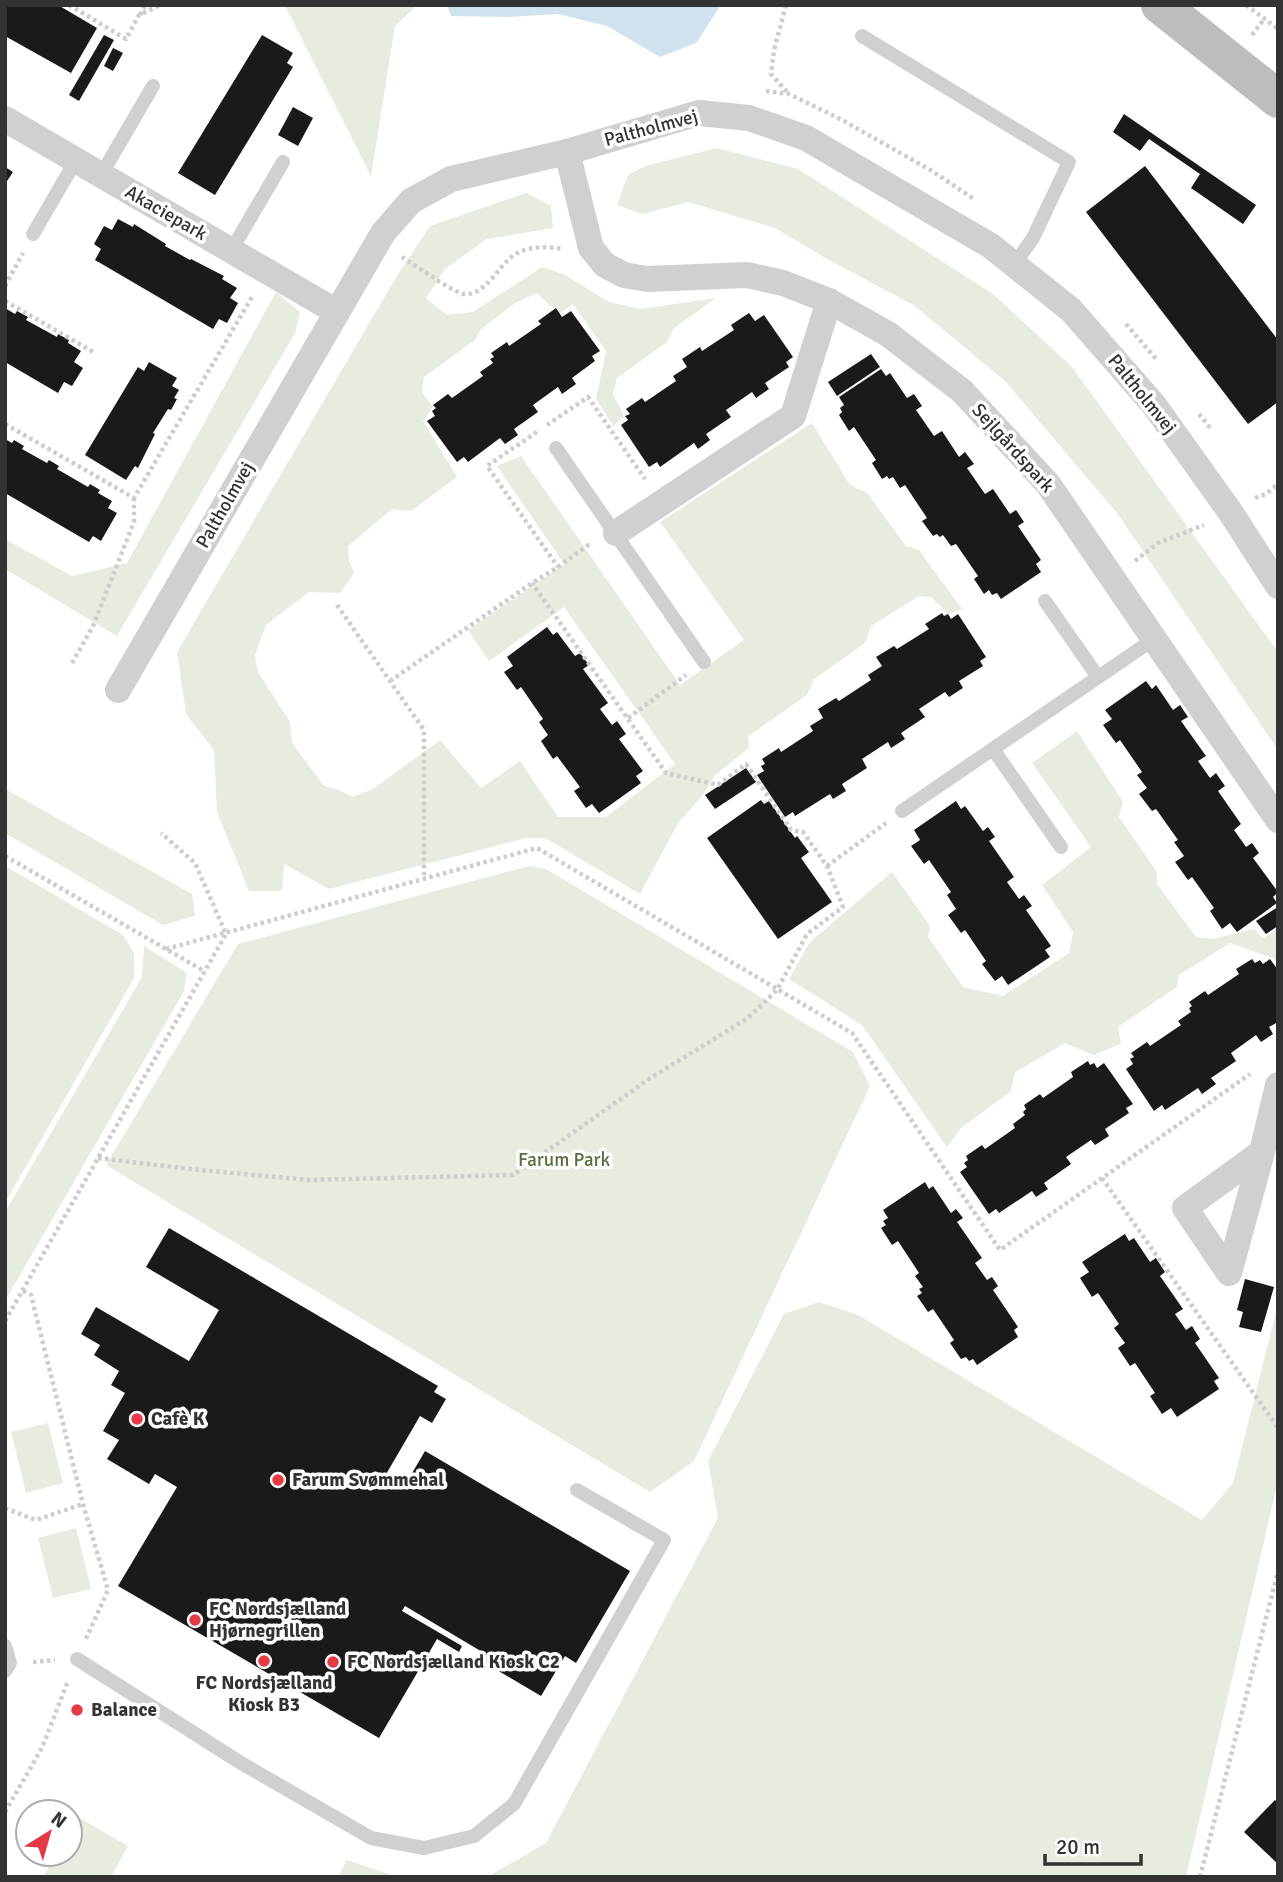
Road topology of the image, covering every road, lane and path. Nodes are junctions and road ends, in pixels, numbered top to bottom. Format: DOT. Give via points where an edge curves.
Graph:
graph roads {
  1 [pos="69,5"];
  2 [pos="145,5"];
  3 [pos="160,5"];
  4 [pos="786,5"];
  5 [pos="1160,5"];
  6 [pos="1247,5"];
  7 [pos="139,15"];
  8 [pos="1278,29"];
  9 [pos="862,36"];
  10 [pos="153,86"];
  11 [pos="789,94"];
  12 [pos="1278,99"];
  13 [pos="5,119"];
  14 [pos="567,152"];
  15 [pos="76,160"];
  16 [pos="283,162"];
  17 [pos="101,175"];
  18 [pos="33,234"];
  19 [pos="377,242"];
  20 [pos="231,251"];
  21 [pos="598,257"];
  22 [pos="1014,265"];
  23 [pos="267,272"];
  24 [pos="5,286"];
  25 [pos="5,301"];
  26 [pos="829,301"];
  27 [pos="337,312"];
  28 [pos="95,353"];
  29 [pos="5,424"];
  30 [pos="556,448"];
  31 [pos="1278,484"];
  32 [pos="134,498"];
  33 [pos="1231,513"];
  34 [pos="614,530"];
  35 [pos="1113,579"];
  36 [pos="532,583"];
  37 [pos="1278,586"];
  38 [pos="1045,601"];
  39 [pos="337,605"];
  40 [pos="1154,639"];
  41 [pos="704,662"];
  42 [pos="72,663"];
  43 [pos="1098,677"];
  44 [pos="390,681"];
  45 [pos="118,690"];
  46 [pos="628,718"];
  47 [pos="993,749"];
  48 [pos="902,811"];
  49 [pos="1278,820"];
  50 [pos="161,833"];
  51 [pos="1061,847"];
  52 [pos="5,856"];
  53 [pos="827,866"];
  54 [pos="424,879"];
  55 [pos="226,934"];
  56 [pos="166,949"];
  57 [pos="205,971"];
  58 [pos="777,990"];
  59 [pos="1250,1074"];
  60 [pos="1278,1085"];
  61 [pos="1262,1152"];
  62 [pos="98,1158"];
  63 [pos="1102,1178"];
  64 [pos="23,1291"];
  65 [pos="5,1321"];
  66 [pos="1278,1428"];
  67 [pos="577,1490"];
  68 [pos="83,1504"];
  69 [pos="5,1508"];
  70 [pos="1278,1571"];
  71 [pos="5,1646"];
  72 [pos="77,1659"];
  73 [pos="8,1667"];
  74 [pos="5,1812"];
  75 [pos="1200,1877"];
  1 -- 7 [label="path" via="126,39"];
  2 -- 7 [label="path"];
  3 -- 7 [label="path"];
  4 -- 11 [label="path" via="771,74"];
  5 -- 12 [label="main road"];
  6 -- 8 [label="path"];
  9 -- 22 [label="lane" via="1069,162 1033,238"];
  10 -- 17 [label="lane"];
  13 -- 15 [label="street, Akaciepark"];
  14 -- 19 [label="street, Paltholmvej" via="451,179 411,201"];
  14 -- 21 [label="street" via="591,248"];
  14 -- 22 [label="street, Paltholmvej" via="699,113 749,118 806,138 991,246"];
  15 -- 17 [label="street, Akaciepark"];
  15 -- 18 [label="lane"];
  16 -- 20 [label="lane"];
  17 -- 20 [label="street, Akaciepark"];
  18 -- 24 [label="path"];
  19 -- 21 [label="path" via="461,294 473,293 514,255 531,248 559,248 581,257"];
  19 -- 27 [label="street, Paltholmvej"];
  20 -- 23 [label="street, Akaciepark"];
  21 -- 26 [label="street, Sejlgårdspark" via="624,275 647,279 747,275"];
  22 -- 33 [label="street, Paltholmvej" via="1071,310 1146,395"];
  23 -- 27 [label="street, Akaciepark"];
  23 -- 32 [label="path"];
  25 -- 28 [label="path"];
  26 -- 34 [label="street" via="793,416"];
  26 -- 35 [label="street, Sejlgårdspark" via="888,334 962,391 1048,484"];
  27 -- 45 [label="street, Paltholmvej"];
  29 -- 32 [label="path"];
  30 -- 34 [label="lane"];
  31 -- 33 [label="path"];
  32 -- 42 [label="path" via="134,522 93,626"];
  33 -- 35 [label="path" via="1158,543"];
  33 -- 37 [label="street, Paltholmvej"];
  34 -- 36 [label="path"];
  34 -- 41 [label="lane"];
  35 -- 40 [label="street, Sejlgårdspark"];
  36 -- 44 [label="path"];
  36 -- 46 [label="path"];
  38 -- 43 [label="lane"];
  39 -- 44 [label="path"];
  40 -- 43 [label="lane"];
  40 -- 49 [label="street, Sejlgårdspark"];
  41 -- 46 [label="path"];
  43 -- 47 [label="lane"];
  44 -- 54 [label="path" via="424,730"];
  46 -- 53 [label="path" via="666,773 718,785 746,764 791,830 803,832"];
  47 -- 48 [label="lane"];
  47 -- 51 [label="lane"];
  48 -- 53 [label="path"];
  50 -- 55 [label="path" via="195,863"];
  52 -- 56 [label="path"];
  53 -- 58 [label="path" via="843,907 807,933"];
  54 -- 55 [label="path"];
  54 -- 58 [label="path" via="537,848"];
  55 -- 56 [label="path"];
  55 -- 57 [label="path"];
  56 -- 57 [label="path"];
  57 -- 62 [label="path"];
  58 -- 62 [label="path" via="748,1018 649,1079 513,1175 309,1180"];
  58 -- 63 [label="path" via="852,1034 1000,1250"];
  59 -- 63 [label="path"];
  60 -- 61 [label="street"];
  62 -- 64 [label="path"];
  63 -- 66 [label="path"];
  64 -- 65 [label="path"];
  64 -- 68 [label="path" via="31,1295"];
  67 -- 72 [label="lane" via="664,1540 514,1804 474,1836 424,1848 371,1838 241,1763"];
  68 -- 69 [label="path" via="36,1520"];
  68 -- 72 [label="path" via="108,1590"];
  70 -- 75 [label="path"];
  71 -- 73 [label="lane"];
  72 -- 73 [label="path"];
  72 -- 74 [label="path" via="42,1748"];
}
